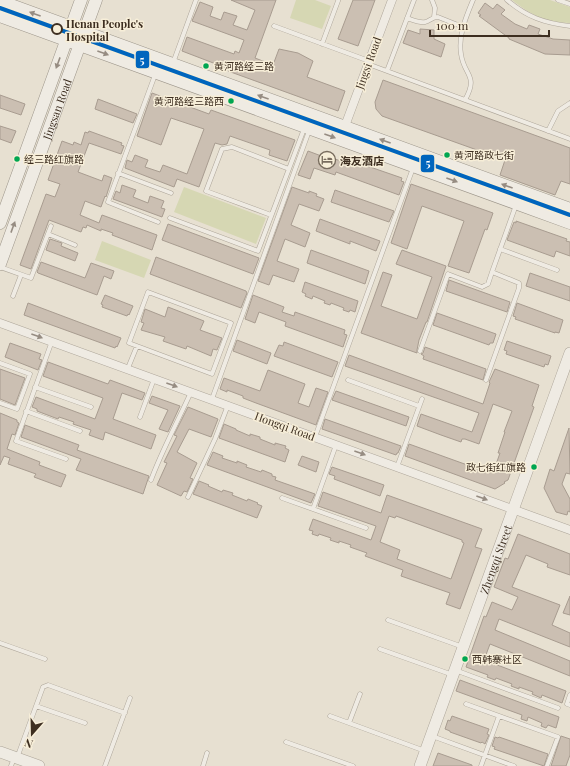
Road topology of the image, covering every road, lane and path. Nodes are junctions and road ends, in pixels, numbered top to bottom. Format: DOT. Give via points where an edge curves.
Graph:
graph roads {
  1 [pos="81,0"];
  2 [pos="96,0"];
  3 [pos="196,0"];
  4 [pos="392,0"];
  5 [pos="414,0"];
  6 [pos="432,0"];
  7 [pos="473,0"];
  8 [pos="507,0"];
  9 [pos="558,0"];
  10 [pos="0,1"];
  11 [pos="338,1"];
  12 [pos="570,4"];
  13 [pos="0,16"];
  14 [pos="434,17"];
  15 [pos="407,18"];
  16 [pos="274,26"];
  17 [pos="570,26"];
  18 [pos="71,27"];
  19 [pos="463,27"];
  20 [pos="85,32"];
  21 [pos="67,40"];
  22 [pos="322,44"];
  23 [pos="80,45"];
  24 [pos="368,63"];
  25 [pos="173,64"];
  26 [pos="387,71"];
  27 [pos="156,73"];
  28 [pos="465,100"];
  29 [pos="570,103"];
  30 [pos="345,126"];
  31 [pos="307,127"];
  32 [pos="548,131"];
  33 [pos="570,139"];
  34 [pos="414,166"];
  35 [pos="289,169"];
  36 [pos="118,173"];
  37 [pos="171,193"];
  38 [pos="517,204"];
  39 [pos="570,209"];
  40 [pos="271,215"];
  41 [pos="170,218"];
  42 [pos="158,222"];
  43 [pos="0,223"];
  44 [pos="570,223"];
  45 [pos="51,226"];
  46 [pos="48,234"];
  47 [pos="75,245"];
  48 [pos="500,249"];
  49 [pos="0,265"];
  50 [pos="558,270"];
  51 [pos="492,272"];
  52 [pos="21,275"];
  53 [pos="13,296"];
  54 [pos="0,322"];
  55 [pos="52,341"];
  56 [pos="137,346"];
  57 [pos="420,351"];
  58 [pos="570,353"];
  59 [pos="0,363"];
  60 [pos="128,368"];
  61 [pos="154,378"];
  62 [pos="348,380"];
  63 [pos="486,380"];
  64 [pos="35,387"];
  65 [pos="191,392"];
  66 [pos="212,399"];
  67 [pos="422,399"];
  68 [pos="0,403"];
  69 [pos="228,405"];
  70 [pos="419,406"];
  71 [pos="91,407"];
  72 [pos="26,411"];
  73 [pos="140,417"];
  74 [pos="80,431"];
  75 [pos="315,437"];
  76 [pos="336,444"];
  77 [pos="66,459"];
  78 [pos="397,467"];
  79 [pos="151,480"];
  80 [pos="188,497"];
  81 [pos="282,498"];
  82 [pos="313,509"];
  83 [pos="513,510"];
  84 [pos="366,528"];
  85 [pos="570,530"];
  86 [pos="388,620"];
  87 [pos="0,644"];
  88 [pos="464,647"];
  89 [pos="380,649"];
  90 [pos="45,659"];
  91 [pos="454,673"];
  92 [pos="360,694"];
  93 [pos="570,695"];
  94 [pos="130,698"];
  95 [pos="466,704"];
  96 [pos="570,705"];
  97 [pos="36,706"];
  98 [pos="558,708"];
  99 [pos="125,713"];
  100 [pos="330,716"];
  101 [pos="500,716"];
  102 [pos="85,723"];
  103 [pos="349,723"];
  104 [pos="431,736"];
  105 [pos="286,742"];
  106 [pos="426,751"];
  107 [pos="0,752"];
  108 [pos="207,753"];
  109 [pos="485,755"];
  110 [pos="14,760"];
  111 [pos="38,766"];
  112 [pos="105,766"];
  113 [pos="203,766"];
  114 [pos="353,766"];
  115 [pos="420,766"];
  116 [pos="481,766"];
  117 [pos="514,766"];
  118 [pos="547,766"];
  1 -- 18 [label="main road, Jingsan Road"];
  2 -- 20 [label="main road, Jingsan Road"];
  3 -- 25 [label="lane"];
  4 -- 24 [label="street, Jingsi Road"];
  5 -- 15 [label="lane"];
  6 -- 14 [label="lane" via="435,8"];
  7 -- 19 [label="lane"];
  8 -- 17 [label="lane" via="537,20"];
  9 -- 12 [label="lane"];
  18 -- 10 [label="main road, one-way"];
  11 -- 22 [label="lane"];
  13 -- 21 [label="main road"];
  14 -- 15 [label="lane" via="426,22"];
  14 -- 19 [label="lane"];
  15 -- 26 [label="lane"];
  16 -- 22 [label="lane"];
  18 -- 20 [label="main road"];
  18 -- 21 [label="main road, Jingsan Road"];
  19 -- 28 [label="lane" via="461,55 472,84"];
  20 -- 23 [label="main road, Jingsan Road"];
  20 -- 25 [label="main road"];
  21 -- 23 [label="main road"];
  21 -- 43 [label="main road, Jingsan Road, one-way"];
  22 -- 24 [label="lane"];
  23 -- 27 [label="main road, one-way"];
  49 -- 23 [label="main road, Jingsan Road, one-way"];
  24 -- 26 [label="lane"];
  24 -- 30 [label="street, Jingsi Road"];
  30 -- 25 [label="main road, one-way"];
  26 -- 28 [label="lane"];
  27 -- 31 [label="main road"];
  27 -- 36 [label="lane"];
  28 -- 32 [label="lane"];
  29 -- 32 [label="lane" via="558,111"];
  39 -- 30 [label="main road, one-way"];
  31 -- 34 [label="main road, one-way"];
  31 -- 35 [label="lane"];
  31 -- 66 [label="lane"];
  32 -- 33 [label="lane"];
  34 -- 38 [label="main road, one-way"];
  34 -- 75 [label="lane"];
  35 -- 40 [label="lane"];
  35 -- 40 [label="lane" via="232,147 222,149 211,177 206,191"];
  36 -- 37 [label="lane"];
  36 -- 42 [label="lane" via="108,202"];
  38 -- 44 [label="main road"];
  38 -- 48 [label="lane"];
  40 -- 41 [label="lane" via="258,251"];
  45 -- 46 [label="lane"];
  46 -- 47 [label="lane"];
  46 -- 52 [label="lane" via="31,278"];
  48 -- 50 [label="lane"];
  48 -- 51 [label="lane"];
  49 -- 52 [label="lane"];
  51 -- 57 [label="lane" via="488,284 482,287 448,274"];
  51 -- 63 [label="lane" via="519,284"];
  52 -- 53 [label="lane"];
  54 -- 55 [label="street, Hongqi Road, one-way"];
  55 -- 60 [label="street, Hongqi Road"];
  55 -- 64 [label="lane"];
  56 -- 56 [label="lane" via="129,343 148,292 231,323 212,374"];
  56 -- 60 [label="lane"];
  58 -- 83 [label="street, Zhengqi Street"];
  59 -- 68 [label="lane" via="30,374 17,410"];
  60 -- 61 [label="street, Hongqi Road"];
  61 -- 65 [label="street, Hongqi Road, one-way"];
  61 -- 73 [label="lane"];
  62 -- 70 [label="lane"];
  64 -- 71 [label="lane"];
  64 -- 72 [label="lane"];
  65 -- 66 [label="street, Hongqi Road"];
  65 -- 79 [label="lane"];
  66 -- 69 [label="street, Hongqi Road"];
  67 -- 70 [label="lane"];
  69 -- 75 [label="street, Hongqi Road"];
  69 -- 80 [label="lane"];
  70 -- 78 [label="lane"];
  72 -- 74 [label="lane"];
  72 -- 77 [label="lane" via="16,441"];
  75 -- 76 [label="street, Hongqi Road"];
  76 -- 78 [label="street, Hongqi Road, one-way"];
  76 -- 82 [label="lane"];
  78 -- 83 [label="street, Hongqi Road, one-way"];
  81 -- 82 [label="lane"];
  82 -- 84 [label="lane"];
  83 -- 85 [label="street, Hongqi Road"];
  83 -- 88 [label="street, Zhengqi Street"];
  86 -- 88 [label="lane"];
  87 -- 90 [label="lane"];
  88 -- 91 [label="street, Zhengqi Street"];
  89 -- 91 [label="lane"];
  91 -- 98 [label="lane"];
  91 -- 104 [label="street, Zhengqi Street"];
  92 -- 103 [label="lane"];
  93 -- 96 [label="lane" via="567,704"];
  94 -- 99 [label="lane"];
  95 -- 101 [label="lane"];
  97 -- 99 [label="lane" via="43,687 48,684"];
  97 -- 102 [label="lane"];
  97 -- 110 [label="lane"];
  99 -- 112 [label="lane"];
  100 -- 103 [label="lane"];
  101 -- 109 [label="lane"];
  101 -- 118 [label="lane" via="558,737"];
  103 -- 106 [label="lane"];
  104 -- 106 [label="street, Zhengqi Street"];
  104 -- 109 [label="lane"];
  105 -- 114 [label="lane"];
  106 -- 115 [label="street, Zhengqi Street"];
  107 -- 110 [label="street"];
  108 -- 113 [label="lane"];
  109 -- 116 [label="lane"];
  109 -- 117 [label="lane"];
  110 -- 111 [label="street"];
}
